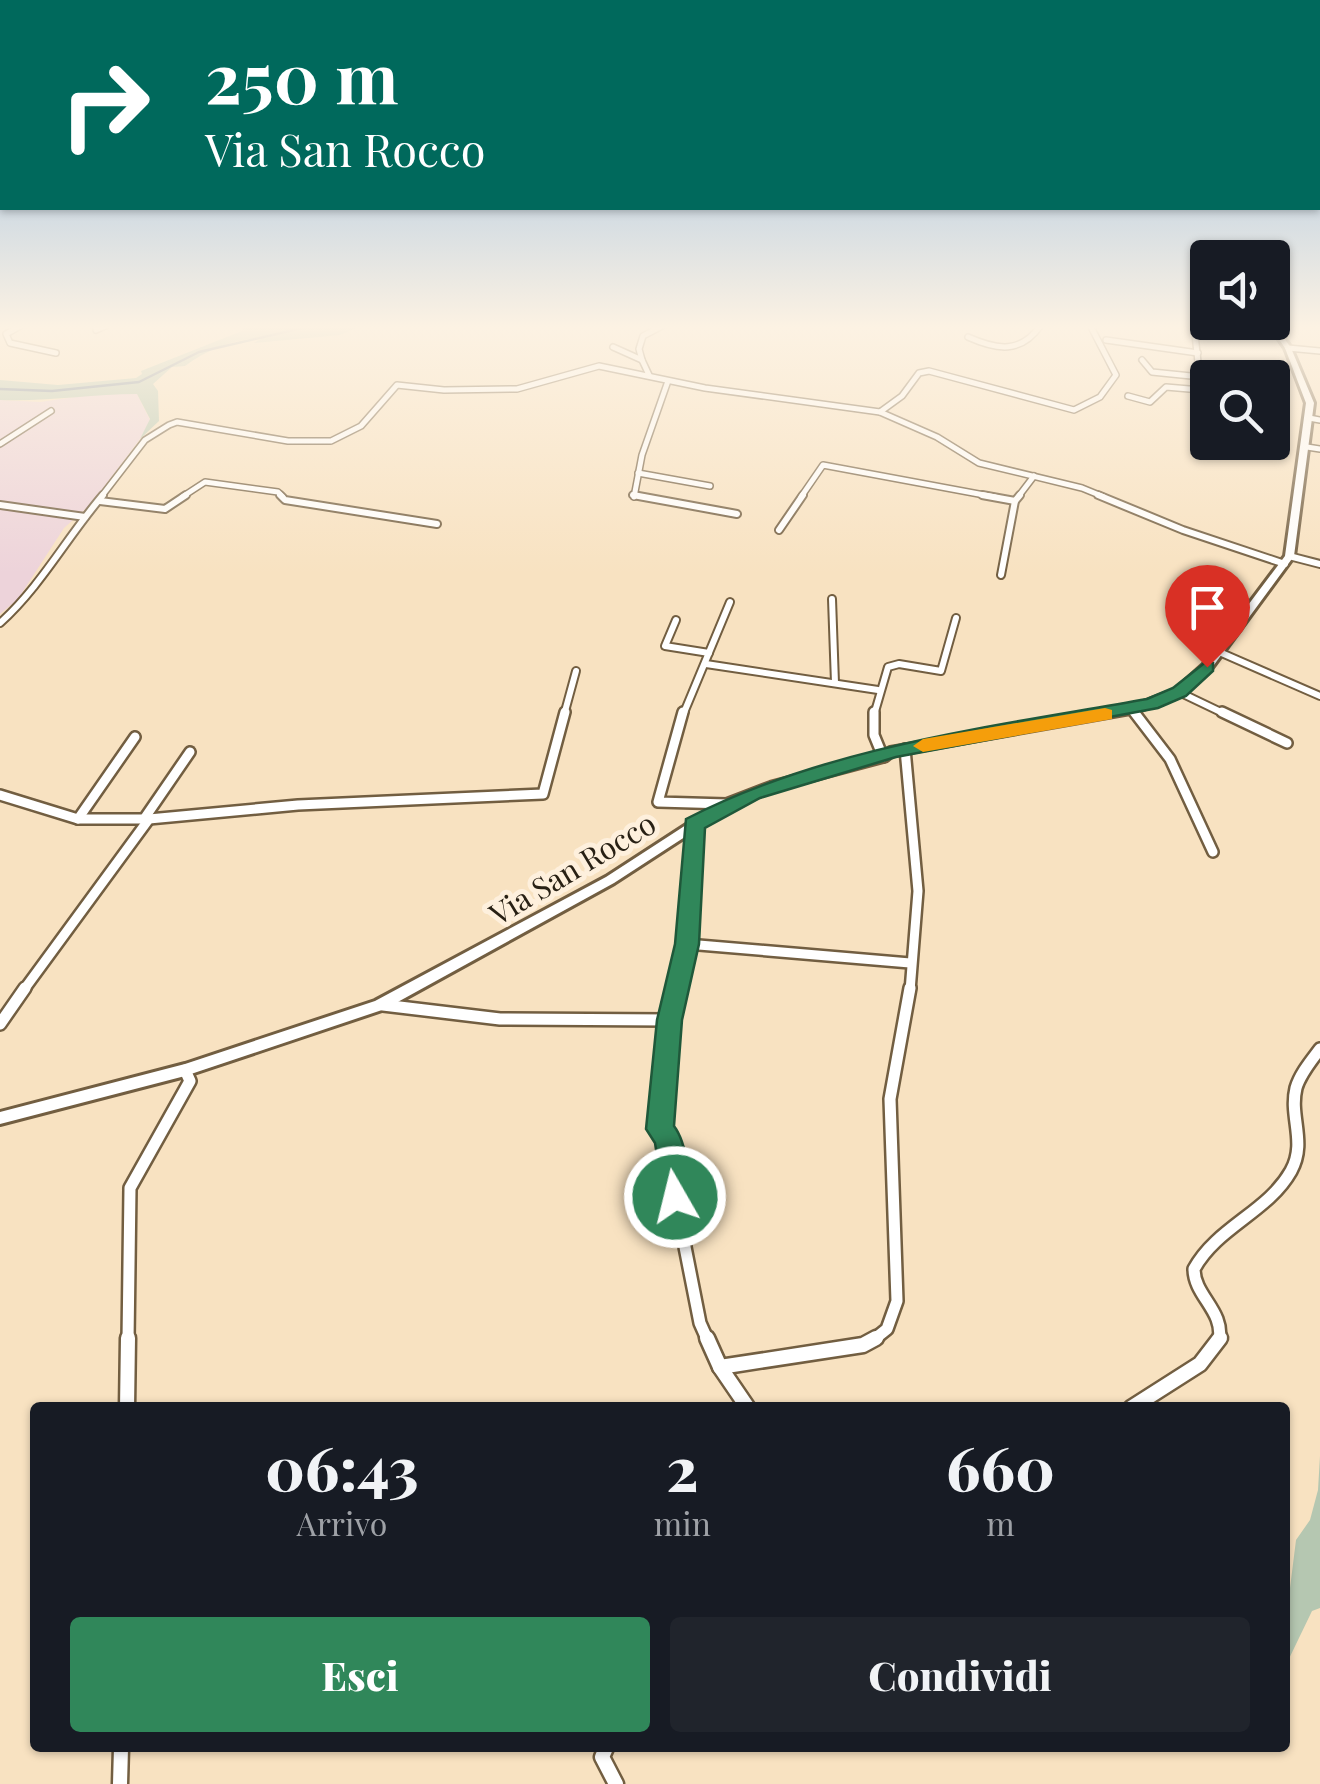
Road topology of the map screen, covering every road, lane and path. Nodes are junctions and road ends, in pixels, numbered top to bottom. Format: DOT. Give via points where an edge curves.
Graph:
graph roads {
  1 [pos="375,408"];
  2 [pos="659,408"];
  3 [pos="854,408"];
  4 [pos="884,408"];
  5 [pos="50,411"];
  6 [pos="880,412"];
  7 [pos="1315,419"];
  8 [pos="0,444"];
  9 [pos="1313,448"];
  10 [pos="638,474"];
  11 [pos="1034,476"];
  12 [pos="710,486"];
  13 [pos="100,501"];
  14 [pos="1015,501"];
  15 [pos="0,505"];
  16 [pos="737,514"];
  17 [pos="85,518"];
  18 [pos="437,524"];
  19 [pos="779,530"];
  20 [pos="1287,560"];
  21 [pos="1320,564"];
  22 [pos="1001,575"];
  23 [pos="832,599"];
  24 [pos="730,602"];
  25 [pos="956,618"];
  26 [pos="676,620"];
  27 [pos="0,623"];
  28 [pos="1218,651"];
  29 [pos="709,653"];
  30 [pos="706,664"];
  31 [pos="576,671"];
  32 [pos="834,683"];
  33 [pos="878,690"];
  34 [pos="1180,692"];
  35 [pos="1320,696"];
  36 [pos="1132,710"];
  37 [pos="135,737"];
  38 [pos="1287,743"];
  39 [pos="905,749"];
  40 [pos="190,752"];
  41 [pos="883,757"];
  42 [pos="0,795"];
  43 [pos="727,804"];
  44 [pos="147,819"];
  45 [pos="78,820"];
  46 [pos="694,824"];
  47 [pos="1213,852"];
  48 [pos="687,944"];
  49 [pos="910,963"];
  50 [pos="380,1004"];
  51 [pos="669,1020"];
  52 [pos="0,1024"];
  53 [pos="1320,1049"];
  54 [pos="185,1070"];
  55 [pos="0,1118"];
  56 [pos="720,1367"];
  57 [pos="127,1402"];
  58 [pos="744,1402"];
  59 [pos="1141,1402"];
  60 [pos="121,1752"];
  61 [pos="604,1752"];
  62 [pos="120,1784"];
  63 [pos="616,1784"];
  1 -- 13 [label="street" via="350,435 309,442 177,422 156,429"];
  2 -- 10 [label="street"];
  3 -- 6 [label="street"];
  4 -- 6 [label="street"];
  5 -- 8 [label="street"];
  6 -- 11 [label="street" via="969,459"];
  7 -- 9 [label="street, Via San Rocco"];
  9 -- 20 [label="street, Via San Rocco"];
  10 -- 12 [label="street"];
  10 -- 16 [label="street" via="632,497"];
  11 -- 14 [label="street"];
  11 -- 20 [label="street"];
  13 -- 17 [label="street"];
  13 -- 18 [label="street" via="166,508 205,482"];
  14 -- 19 [label="street" via="823,465"];
  14 -- 22 [label="street"];
  15 -- 17 [label="street"];
  17 -- 27 [label="street" via="27,599"];
  20 -- 21 [label="street"];
  20 -- 28 [label="street, Via San Rocco"];
  23 -- 32 [label="street"];
  24 -- 29 [label="street"];
  25 -- 33 [label="street" via="941,670 892,664"];
  26 -- 29 [label="street" via="665,646"];
  28 -- 34 [label="street, Via San Rocco"];
  28 -- 35 [label="street"];
  29 -- 30 [label="street"];
  30 -- 32 [label="street"];
  30 -- 43 [label="street" via="690,692 658,802"];
  31 -- 44 [label="street" via="543,794"];
  32 -- 33 [label="street"];
  33 -- 41 [label="street" via="874,738"];
  34 -- 36 [label="street, Via San Rocco"];
  34 -- 38 [label="street"];
  36 -- 39 [label="street, Via San Rocco"];
  36 -- 47 [label="street" via="1170,760"];
  37 -- 45 [label="street"];
  39 -- 41 [label="street, Via San Rocco"];
  39 -- 49 [label="street" via="918,879"];
  40 -- 44 [label="street"];
  41 -- 43 [label="street, Via San Rocco"];
  42 -- 45 [label="street"];
  43 -- 46 [label="street, Via San Rocco"];
  44 -- 45 [label="street"];
  44 -- 52 [label="street"];
  46 -- 48 [label="street"];
  46 -- 50 [label="street, Via San Rocco" via="610,880"];
  48 -- 49 [label="street"];
  48 -- 51 [label="street"];
  49 -- 56 [label="street" via="890,1099 893,1323 863,1345"];
  50 -- 51 [label="street" via="500,1019"];
  50 -- 54 [label="street, Via San Rocco"];
  51 -- 56 [label="street" via="660,1129 668,1139 700,1323"];
  53 -- 59 [label="street" via="1297,1085 1300,1148 1290,1175 1194,1269 1222,1333 1217,1349"];
  54 -- 55 [label="street, Via San Rocco"];
  54 -- 57 [label="street" via="190,1081 182,1099 130,1188"];
  56 -- 58 [label="street"];
  60 -- 62 [label="street"];
  61 -- 63 [label="street"];
}
